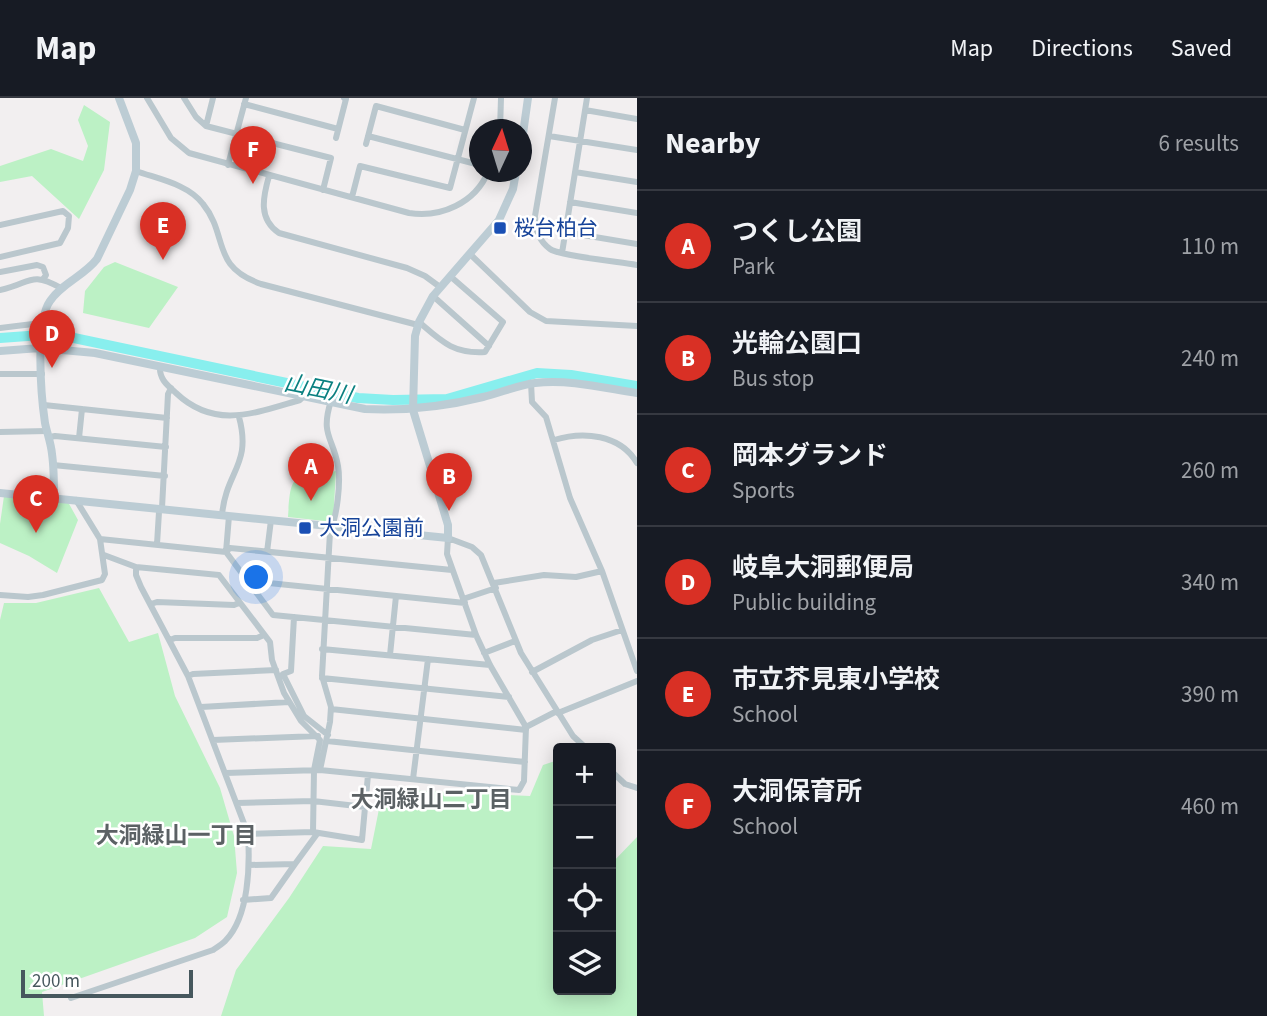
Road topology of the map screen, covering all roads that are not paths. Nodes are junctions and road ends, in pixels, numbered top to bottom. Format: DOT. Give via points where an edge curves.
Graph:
graph roads {
  1 [pos="120,98"];
  2 [pos="147,98"];
  3 [pos="184,98"];
  4 [pos="213,98"];
  5 [pos="344,98"];
  6 [pos="502,98"];
  7 [pos="528,98"];
  8 [pos="555,98"];
  9 [pos="587,98"];
  10 [pos="471,99"];
  11 [pos="245,101"];
  12 [pos="585,110"];
  13 [pos="501,119"];
  14 [pos="525,119"];
  15 [pos="637,119"];
  16 [pos="206,126"];
  17 [pos="338,129"];
  18 [pos="465,130"];
  19 [pos="236,134"];
  20 [pos="368,136"];
  21 [pos="549,136"];
  22 [pos="336,138"];
  23 [pos="580,141"];
  24 [pos="366,144"];
  25 [pos="637,150"];
  26 [pos="457,159"];
  27 [pos="469,162"];
  28 [pos="228,165"];
  29 [pos="136,171"];
  30 [pos="575,172"];
  31 [pos="269,176"];
  32 [pos="482,182"];
  33 [pos="513,182"];
  34 [pos="637,182"];
  35 [pos="323,190"];
  36 [pos="352,197"];
  37 [pos="570,202"];
  38 [pos="637,213"];
  39 [pos="0,225"];
  40 [pos="565,232"];
  41 [pos="637,244"];
  42 [pos="562,253"];
  43 [pos="470,254"];
  44 [pos="0,257"];
  45 [pos="637,265"];
  46 [pos="0,272"];
  47 [pos="450,276"];
  48 [pos="44,278"];
  49 [pos="440,286"];
  50 [pos="61,288"];
  51 [pos="0,290"];
  52 [pos="433,296"];
  53 [pos="418,323"];
  54 [pos="41,326"];
  55 [pos="637,326"];
  56 [pos="0,328"];
  57 [pos="40,344"];
  58 [pos="489,346"];
  59 [pos="0,351"];
  60 [pos="160,366"];
  61 [pos="0,374"];
  62 [pos="42,374"];
  63 [pos="531,383"];
  64 [pos="171,388"];
  65 [pos="637,393"];
  66 [pos="304,396"];
  67 [pos="331,401"];
  68 [pos="44,405"];
  69 [pos="413,406"];
  70 [pos="82,409"];
  71 [pos="239,417"];
  72 [pos="167,418"];
  73 [pos="0,432"];
  74 [pos="48,434"];
  75 [pos="79,438"];
  76 [pos="554,440"];
  77 [pos="166,447"];
  78 [pos="637,463"];
  79 [pos="53,465"];
  80 [pos="164,477"];
  81 [pos="0,493"];
  82 [pos="54,497"];
  83 [pos="76,500"];
  84 [pos="162,508"];
  85 [pos="225,515"];
  86 [pos="271,520"];
  87 [pos="333,526"];
  88 [pos="448,538"];
  89 [pos="100,539"];
  90 [pos="157,544"];
  91 [pos="226,552"];
  92 [pos="267,552"];
  93 [pos="104,555"];
  94 [pos="328,558"];
  95 [pos="136,567"];
  96 [pos="452,570"];
  97 [pos="602,571"];
  98 [pos="248,581"];
  99 [pos="495,586"];
  100 [pos="326,589"];
  101 [pos="0,595"];
  102 [pos="396,596"];
  103 [pos="464,601"];
  104 [pos="239,603"];
  105 [pos="150,604"];
  106 [pos="294,617"];
  107 [pos="324,619"];
  108 [pos="393,626"];
  109 [pos="622,630"];
  110 [pos="264,635"];
  111 [pos="476,635"];
  112 [pos="170,639"];
  113 [pos="515,641"];
  114 [pos="322,649"];
  115 [pos="484,653"];
  116 [pos="390,655"];
  117 [pos="428,659"];
  118 [pos="490,665"];
  119 [pos="276,670"];
  120 [pos="637,671"];
  121 [pos="532,672"];
  122 [pos="188,676"];
  123 [pos="322,678"];
  124 [pos="637,681"];
  125 [pos="424,689"];
  126 [pos="509,698"];
  127 [pos="289,702"];
  128 [pos="201,707"];
  129 [pos="331,709"];
  130 [pos="557,712"];
  131 [pos="421,719"];
  132 [pos="526,729"];
  133 [pos="318,736"];
  134 [pos="328,738"];
  135 [pos="213,740"];
  136 [pos="581,743"];
  137 [pos="417,751"];
  138 [pos="525,762"];
  139 [pos="317,770"];
  140 [pos="226,773"];
  141 [pos="368,775"];
  142 [pos="616,776"];
  143 [pos="413,779"];
  144 [pos="637,788"];
  145 [pos="313,801"];
  146 [pos="237,803"];
  147 [pos="365,807"];
  148 [pos="315,833"];
  149 [pos="248,834"];
  150 [pos="295,864"];
  151 [pos="249,865"];
  152 [pos="243,900"];
  153 [pos="71,998"];
  1 -- 29 [label="street" via="136,143"];
  2 -- 28 [label="street" via="177,146 199,158"];
  3 -- 16 [label="street"];
  4 -- 16 [label="street"];
  5 -- 17 [label="street"];
  6 -- 13 [label="street"];
  7 -- 14 [label="street"];
  8 -- 21 [label="street"];
  9 -- 12 [label="street"];
  10 -- 18 [label="street"];
  11 -- 17 [label="street"];
  11 -- 19 [label="street"];
  12 -- 15 [label="street"];
  12 -- 23 [label="street"];
  16 -- 19 [label="street"];
  17 -- 22 [label="street"];
  18 -- 20 [label="street" via="376,106"];
  18 -- 26 [label="street"];
  19 -- 28 [label="street"];
  19 -- 35 [label="street" via="331,158"];
  20 -- 24 [label="street"];
  20 -- 26 [label="street"];
  21 -- 23 [label="street"];
  21 -- 42 [label="street" via="535,226 542,242"];
  23 -- 25 [label="street"];
  23 -- 30 [label="street"];
  26 -- 27 [label="street"];
  26 -- 36 [label="street" via="450,188 360,166"];
  28 -- 31 [label="street"];
  29 -- 50 [label="street" via="97,259"];
  29 -- 53 [label="street" via="185,189 203,203 223,254 241,275"];
  30 -- 34 [label="street"];
  30 -- 37 [label="street"];
  31 -- 35 [label="street"];
  31 -- 49 [label="street" via="263,209 279,233 407,268"];
  32 -- 36 [label="street" via="469,198 439,213 409,213"];
  33 -- 43 [label="street" via="506,208"];
  35 -- 36 [label="street"];
  37 -- 38 [label="street"];
  37 -- 40 [label="street"];
  39 -- 44 [label="street" via="63,211 69,216 60,243"];
  40 -- 41 [label="street"];
  40 -- 42 [label="street"];
  42 -- 45 [label="street"];
  43 -- 47 [label="street"];
  43 -- 55 [label="street" via="530,312 546,321"];
  46 -- 48 [label="street" via="37,265 43,267"];
  47 -- 49 [label="street"];
  47 -- 58 [label="street" via="503,322"];
  48 -- 50 [label="street"];
  48 -- 51 [label="street"];
  49 -- 52 [label="street"];
  50 -- 54 [label="street" via="44,310"];
  52 -- 53 [label="street"];
  52 -- 58 [label="street"];
  53 -- 58 [label="street" via="445,345 461,351 485,352"];
  53 -- 69 [label="street"];
  54 -- 56 [label="street"];
  54 -- 57 [label="street"];
  57 -- 59 [label="street"];
  57 -- 60 [label="street"];
  57 -- 62 [label="street"];
  60 -- 64 [label="street" via="163,381"];
  60 -- 66 [label="street"];
  61 -- 62 [label="street"];
  62 -- 68 [label="street"];
  63 -- 65 [label="street"];
  63 -- 69 [label="street" via="459,403"];
  63 -- 76 [label="street" via="532,402 546,417"];
  64 -- 71 [label="street" via="185,402 216,415"];
  64 -- 72 [label="street"];
  66 -- 67 [label="street"];
  66 -- 71 [label="street"];
  67 -- 69 [label="street" via="365,409"];
  67 -- 87 [label="street" via="326,429 339,470"];
  68 -- 70 [label="street"];
  68 -- 74 [label="street"];
  69 -- 88 [label="street"];
  70 -- 72 [label="street"];
  70 -- 75 [label="street"];
  71 -- 85 [label="street" via="244,449 224,497"];
  72 -- 77 [label="street"];
  73 -- 74 [label="street"];
  74 -- 75 [label="street"];
  74 -- 79 [label="street"];
  75 -- 77 [label="street"];
  76 -- 78 [label="street" via="583,435 606,438"];
  76 -- 97 [label="street" via="570,498"];
  77 -- 80 [label="street"];
  79 -- 80 [label="street"];
  79 -- 82 [label="street"];
  80 -- 84 [label="street"];
  81 -- 82 [label="street"];
  82 -- 83 [label="street"];
  83 -- 84 [label="street"];
  83 -- 89 [label="street"];
  84 -- 85 [label="street"];
  84 -- 90 [label="street"];
  85 -- 86 [label="street"];
  85 -- 91 [label="street"];
  86 -- 87 [label="street"];
  86 -- 92 [label="street"];
  87 -- 88 [label="street"];
  87 -- 94 [label="street"];
  88 -- 96 [label="street"];
  88 -- 99 [label="street" via="481,555"];
  89 -- 90 [label="street"];
  89 -- 93 [label="street"];
  90 -- 91 [label="street"];
  91 -- 92 [label="street" via="230,548"];
  91 -- 98 [label="street"];
  92 -- 94 [label="street"];
  93 -- 95 [label="street"];
  93 -- 101 [label="street" via="102,580 43,595"];
  94 -- 96 [label="street"];
  94 -- 100 [label="street"];
  95 -- 104 [label="street" via="219,575"];
  95 -- 105 [label="street"];
  96 -- 103 [label="street"];
  97 -- 99 [label="street" via="576,577 544,575"];
  97 -- 109 [label="street"];
  98 -- 100 [label="street"];
  98 -- 106 [label="street" via="273,615"];
  99 -- 103 [label="street"];
  99 -- 113 [label="street"];
  100 -- 102 [label="street"];
  100 -- 107 [label="street"];
  102 -- 103 [label="street"];
  102 -- 108 [label="street"];
  103 -- 111 [label="street"];
  104 -- 105 [label="street"];
  104 -- 110 [label="street"];
  105 -- 112 [label="street"];
  106 -- 107 [label="street"];
  106 -- 134 [label="street" via="291,670 282,674 304,716"];
  107 -- 108 [label="street"];
  107 -- 114 [label="street"];
  108 -- 111 [label="street"];
  108 -- 116 [label="street"];
  109 -- 120 [label="street"];
  109 -- 121 [label="street" via="592,640"];
  110 -- 112 [label="street"];
  110 -- 119 [label="street"];
  111 -- 115 [label="street"];
  112 -- 122 [label="street"];
  113 -- 115 [label="street"];
  113 -- 121 [label="street"];
  114 -- 116 [label="street"];
  114 -- 123 [label="street"];
  115 -- 118 [label="street"];
  116 -- 117 [label="street"];
  117 -- 118 [label="street"];
  117 -- 125 [label="street"];
  118 -- 126 [label="street"];
  119 -- 122 [label="street"];
  119 -- 127 [label="street"];
  121 -- 130 [label="street"];
  122 -- 128 [label="street"];
  123 -- 125 [label="street"];
  123 -- 129 [label="street"];
  124 -- 130 [label="street"];
  125 -- 126 [label="street"];
  125 -- 131 [label="street"];
  126 -- 132 [label="street"];
  127 -- 128 [label="street"];
  127 -- 133 [label="street" via="300,721"];
  128 -- 135 [label="street"];
  129 -- 131 [label="street"];
  129 -- 134 [label="street"];
  130 -- 132 [label="street"];
  130 -- 136 [label="street"];
  131 -- 132 [label="street"];
  131 -- 137 [label="street"];
  132 -- 138 [label="street"];
  133 -- 135 [label="street"];
  133 -- 139 [label="street"];
  134 -- 137 [label="street"];
  134 -- 139 [label="street"];
  135 -- 140 [label="street"];
  137 -- 138 [label="street"];
  137 -- 143 [label="street"];
  138 -- 143 [label="street" via="519,790"];
  139 -- 140 [label="street"];
  139 -- 141 [label="street"];
  139 -- 145 [label="street"];
  140 -- 146 [label="street"];
  141 -- 143 [label="street"];
  141 -- 147 [label="street"];
  142 -- 144 [label="street"];
  145 -- 146 [label="street"];
  145 -- 147 [label="street"];
  145 -- 148 [label="street"];
  146 -- 149 [label="street"];
  147 -- 148 [label="street" via="362,840"];
  148 -- 149 [label="street"];
  148 -- 150 [label="street"];
  149 -- 151 [label="street"];
  150 -- 151 [label="street"];
  150 -- 152 [label="street" via="271,898"];
  151 -- 152 [label="street"];
  152 -- 153 [label="street" via="233,929 213,950"];
}
